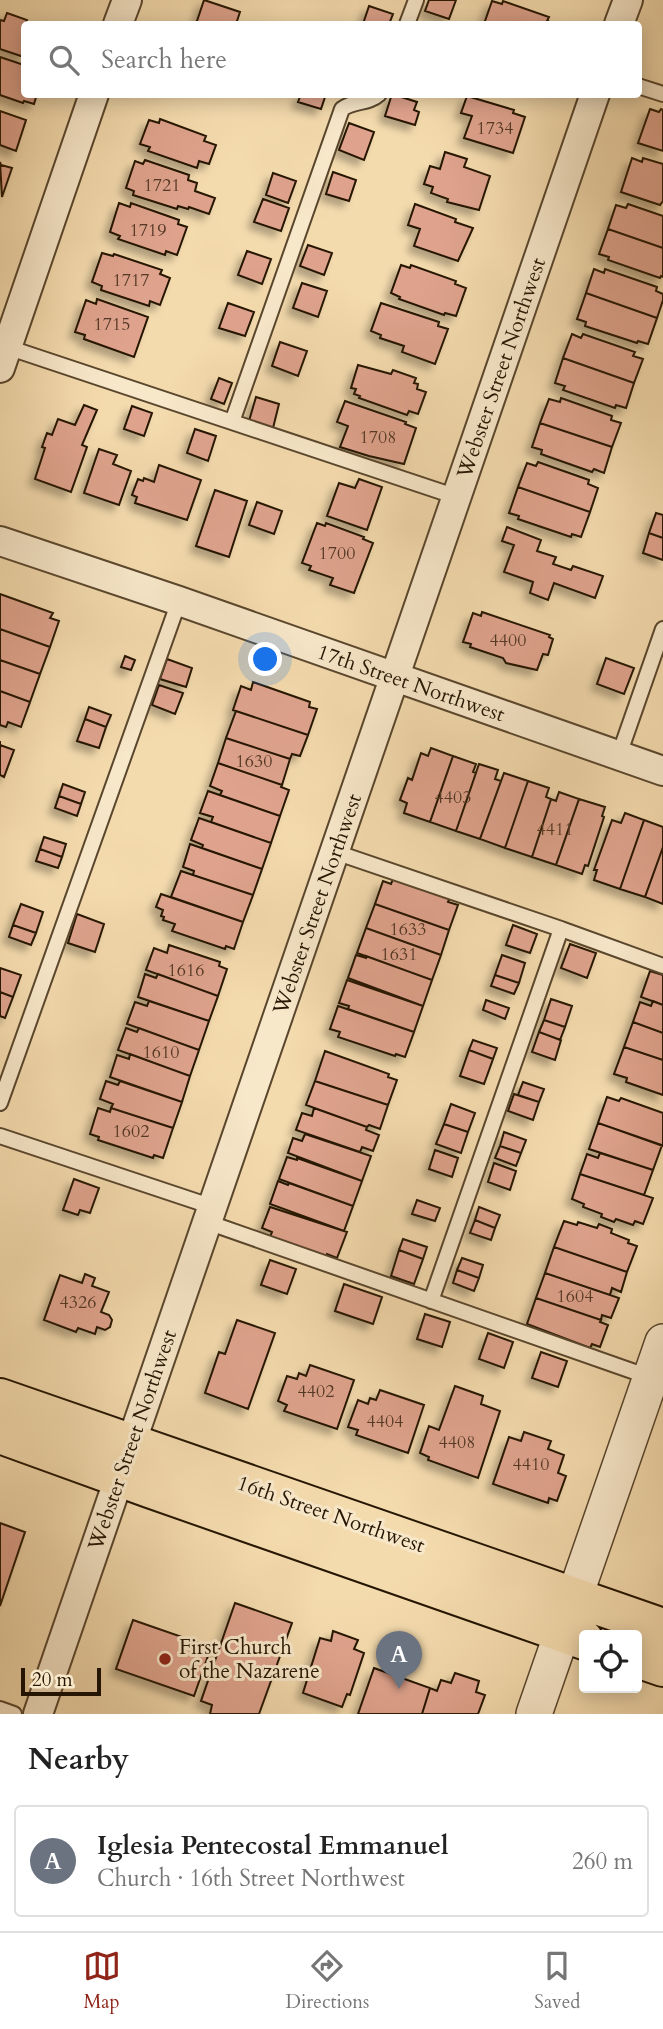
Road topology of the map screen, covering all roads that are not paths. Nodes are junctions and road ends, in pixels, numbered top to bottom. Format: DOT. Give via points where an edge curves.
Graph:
graph roads {
  1 [pos="127,0"];
  2 [pos="416,0"];
  3 [pos="628,0"];
  4 [pos="119,21"];
  5 [pos="408,21"];
  6 [pos="620,21"];
  7 [pos="642,87"];
  8 [pos="663,94"];
  9 [pos="93,98"];
  10 [pos="373,98"];
  11 [pos="594,98"];
  12 [pos="4,358"];
  13 [pos="232,422"];
  14 [pos="457,497"];
  15 [pos="0,541"];
  16 [pos="179,601"];
  17 [pos="663,629"];
  18 [pos="394,677"];
  19 [pos="619,755"];
  20 [pos="663,771"];
  21 [pos="335,852"];
  22 [pos="561,929"];
  23 [pos="663,966"];
  24 [pos="0,1103"];
  25 [pos="0,1136"];
  26 [pos="210,1214"];
  27 [pos="431,1301"];
  28 [pos="663,1342"];
  29 [pos="657,1379"];
  30 [pos="0,1398"];
  31 [pos="0,1434"];
  32 [pos="125,1460"];
  33 [pos="575,1597"];
  34 [pos="663,1628"];
  35 [pos="573,1636"];
  36 [pos="642,1660"];
  37 [pos="663,1667"];
  38 [pos="0,1709"];
  39 [pos="14,1714"];
  40 [pos="38,1714"];
  41 [pos="534,1714"];
  1 -- 4 [label="street"];
  2 -- 5 [label="lane"];
  3 -- 6 [label="street"];
  7 -- 8 [label="lane"];
  9 -- 12 [label="street"];
  10 -- 13 [label="lane" via="342,109"];
  11 -- 14 [label="street, Webster Street Northwest"];
  12 -- 13 [label="lane"];
  13 -- 14 [label="lane"];
  14 -- 18 [label="street, Webster Street Northwest"];
  15 -- 16 [label="street, 17th Street Northwest"];
  16 -- 18 [label="street, 17th Street Northwest"];
  16 -- 24 [label="lane"];
  17 -- 19 [label="lane"];
  18 -- 19 [label="street, 17th Street Northwest"];
  18 -- 21 [label="street, Webster Street Northwest"];
  19 -- 20 [label="street, 17th Street Northwest"];
  21 -- 22 [label="lane"];
  21 -- 26 [label="street, Webster Street Northwest"];
  22 -- 23 [label="lane"];
  22 -- 27 [label="lane"];
  25 -- 26 [label="lane"];
  26 -- 27 [label="lane"];
  26 -- 32 [label="street, Webster Street Northwest"];
  27 -- 29 [label="lane"];
  28 -- 29 [label="street"];
  29 -- 33 [label="street"];
  30 -- 32 [label="main road, 16th Street Northwest"];
  31 -- 32 [label="main road, 16th Street Northwest"];
  32 -- 33 [label="main road, 16th Street Northwest"];
  32 -- 35 [label="main road, 16th Street Northwest"];
  32 -- 40 [label="street, Webster Street Northwest"];
  33 -- 34 [label="main road, 16th Street Northwest"];
  33 -- 35 [label="street"];
  35 -- 41 [label="street"];
  36 -- 37 [label="main road"];
  38 -- 39 [label="lane"];
}
